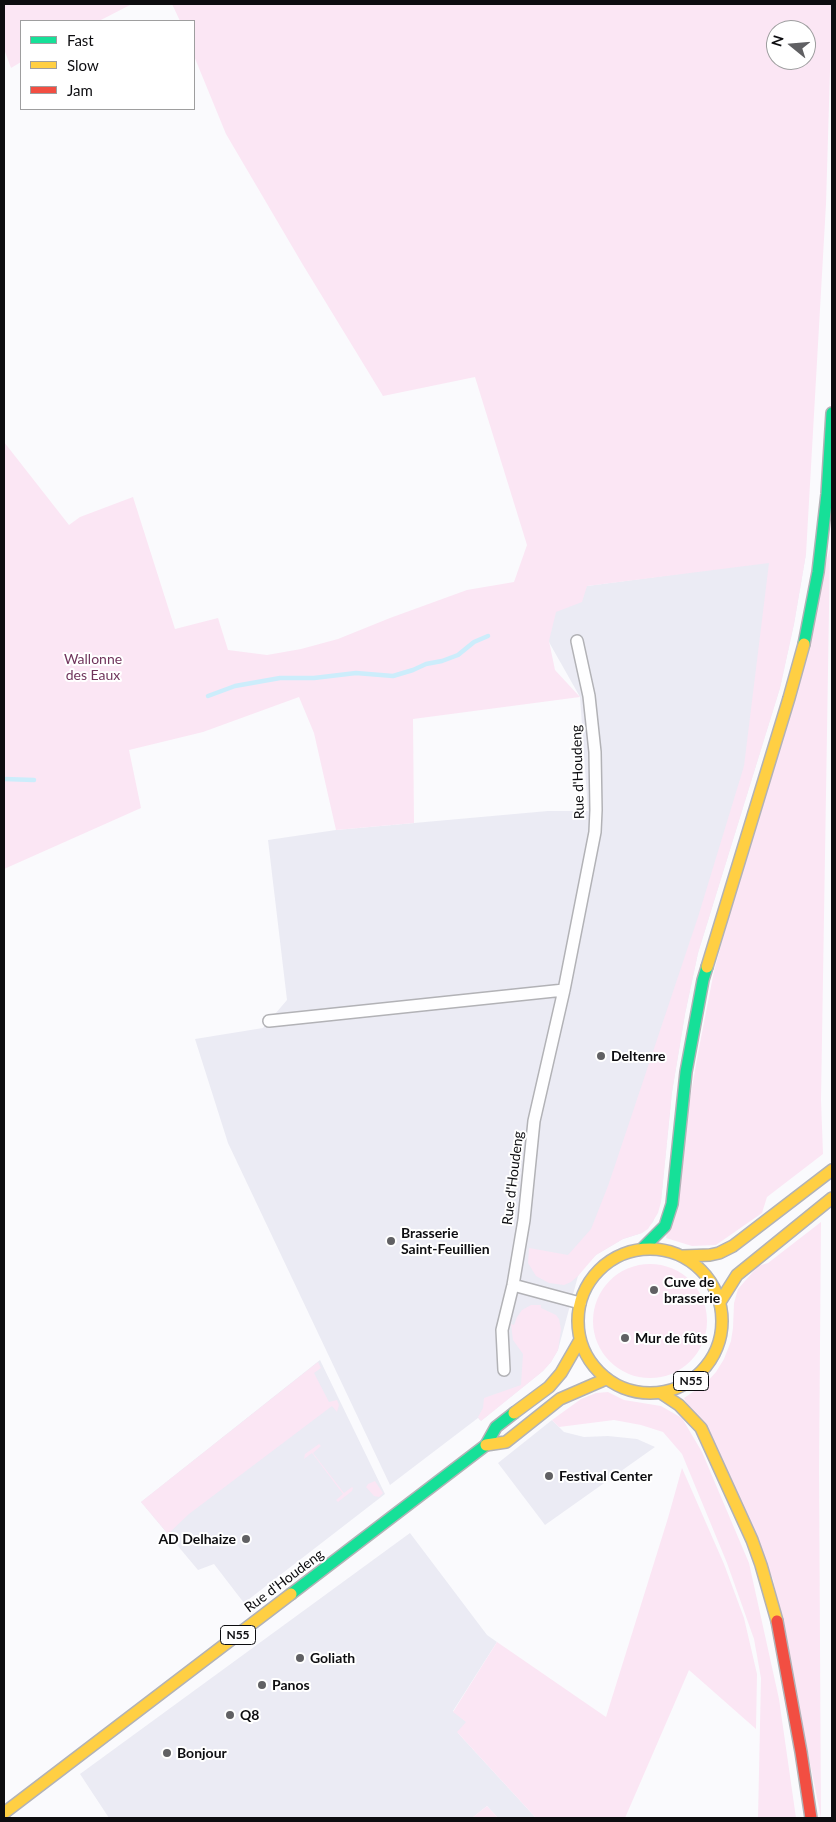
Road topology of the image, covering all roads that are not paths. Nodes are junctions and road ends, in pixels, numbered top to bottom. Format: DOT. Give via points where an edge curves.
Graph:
graph roads {
  1 [pos="832,413"];
  2 [pos="577,641"];
  3 [pos="564,990"];
  4 [pos="269,1021"];
  5 [pos="832,1170"];
  6 [pos="832,1198"];
  7 [pos="643,1248"];
  8 [pos="683,1256"];
  9 [pos="513,1285"];
  10 [pos="720,1302"];
  11 [pos="580,1303"];
  12 [pos="580,1340"];
  13 [pos="504,1370"];
  14 [pos="606,1379"];
  15 [pos="661,1393"];
  16 [pos="486,1445"];
  17 [pos="4,1813"];
  18 [pos="810,1818"];
  1 -- 7 [label="main road" via="818,572 806,635 790,698 703,980 686,1072 672,1204 665,1226"];
  2 -- 3 [label="street, Rue d'Houdeng" via="590,696 596,810 592,855"];
  3 -- 4 [label="street"];
  3 -- 9 [label="street, Rue d'Houdeng" via="534,1121 526,1205"];
  5 -- 8 [label="main road, N55" via="733,1246 710,1255"];
  6 -- 10 [label="main road" via="737,1275"];
  7 -- 8 [label="main road, N55" via="664,1249"];
  7 -- 11 [label="main road, N55" via="610,1260 596,1272"];
  8 -- 10 [label="main road, N55" via="708,1277"];
  9 -- 11 [label="street"];
  9 -- 13 [label="street, Rue d'Houdeng" via="502,1330"];
  10 -- 15 [label="main road, N55" via="721,1337 706,1368 693,1380"];
  11 -- 12 [label="main road, N55" via="577,1322"];
  12 -- 14 [label="main road, N55" via="586,1355"];
  12 -- 16 [label="main road, Rue d'Houdeng / N55" via="562,1374 496,1427"];
  14 -- 15 [label="main road, N55" via="632,1392"];
  14 -- 16 [label="main road, Rue d'Houdeng / N55" via="560,1399 506,1442"];
  15 -- 18 [label="main road" via="679,1405 701,1428 761,1565 780,1641"];
  16 -- 17 [label="main road, Rue d'Houdeng / N55"];
}
